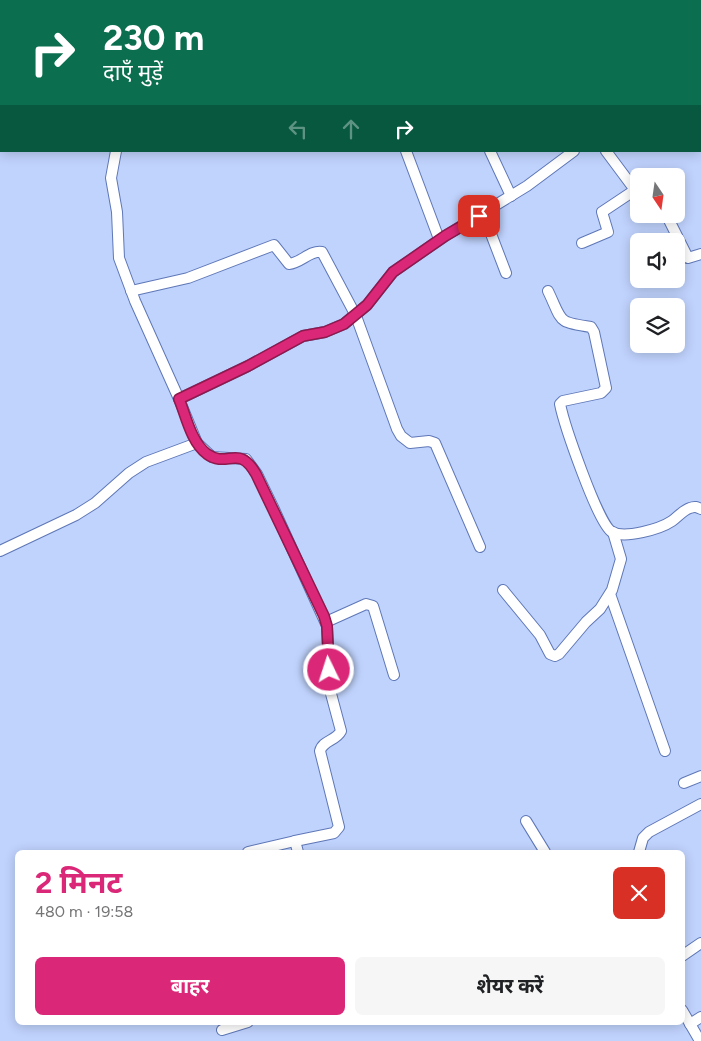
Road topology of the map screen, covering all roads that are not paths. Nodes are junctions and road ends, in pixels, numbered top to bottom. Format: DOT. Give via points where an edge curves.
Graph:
graph roads {
  1 [pos="116,152"];
  2 [pos="406,152"];
  3 [pos="490,152"];
  4 [pos="573,152"];
  5 [pos="607,152"];
  6 [pos="630,180"];
  7 [pos="630,194"];
  8 [pos="511,196"];
  9 [pos="483,213"];
  10 [pos="670,223"];
  11 [pos="440,239"];
  12 [pos="582,243"];
  13 [pos="701,254"];
  14 [pos="506,274"];
  15 [pos="131,291"];
  16 [pos="548,291"];
  17 [pos="356,316"];
  18 [pos="179,399"];
  19 [pos="197,444"];
  20 [pos="701,510"];
  21 [pos="613,532"];
  22 [pos="480,547"];
  23 [pos="0,551"];
  24 [pos="504,590"];
  25 [pos="610,594"];
  26 [pos="326,622"];
  27 [pos="394,674"];
  28 [pos="665,751"];
  29 [pos="701,776"];
  30 [pos="684,783"];
  31 [pos="701,804"];
  32 [pos="526,821"];
  33 [pos="295,841"];
  34 [pos="257,850"];
  35 [pos="297,850"];
  36 [pos="544,850"];
  37 [pos="640,850"];
  38 [pos="701,943"];
  39 [pos="685,954"];
  40 [pos="685,1015"];
  41 [pos="701,1017"];
  42 [pos="690,1024"];
  43 [pos="238,1025"];
  44 [pos="222,1030"];
  45 [pos="700,1041"];
  1 -- 15 [label="street" via="111,178 117,212 117,248"];
  2 -- 11 [label="street"];
  3 -- 8 [label="street"];
  4 -- 8 [label="street"];
  5 -- 6 [label="street"];
  7 -- 12 [label="street" via="602,212 608,232"];
  8 -- 9 [label="street"];
  9 -- 11 [label="street"];
  9 -- 14 [label="street"];
  10 -- 13 [label="street" via="688,258"];
  11 -- 17 [label="street" via="393,272"];
  15 -- 17 [label="street" via="188,278 274,245 289,264 322,252"];
  15 -- 18 [label="street"];
  16 -- 21 [label="street" via="562,320 572,325 591,327 594,332 606,388 602,392 563,400 560,404 589,492"];
  17 -- 18 [label="street" via="333,329 303,336"];
  17 -- 22 [label="street" via="397,429 410,443 435,443"];
  18 -- 19 [label="street"];
  19 -- 23 [label="street" via="146,462 76,515"];
  19 -- 26 [label="street" via="212,457 239,457 250,464"];
  20 -- 21 [label="street" via="688,508 671,522 645,531 631,534"];
  21 -- 25 [label="street" via="621,559"];
  24 -- 25 [label="street" via="540,635 550,654 555,656 563,651"];
  25 -- 28 [label="street"];
  26 -- 27 [label="street" via="366,604 373,606"];
  26 -- 33 [label="street" via="330,690 341,731 320,751 339,827 334,832"];
  29 -- 30 [label="street"];
  31 -- 37 [label="street" via="648,832"];
  32 -- 36 [label="street"];
  33 -- 34 [label="street"];
  33 -- 35 [label="street"];
  38 -- 39 [label="street"];
  40 -- 42 [label="street"];
  41 -- 42 [label="street"];
  42 -- 45 [label="street"];
  43 -- 44 [label="street"];
}
